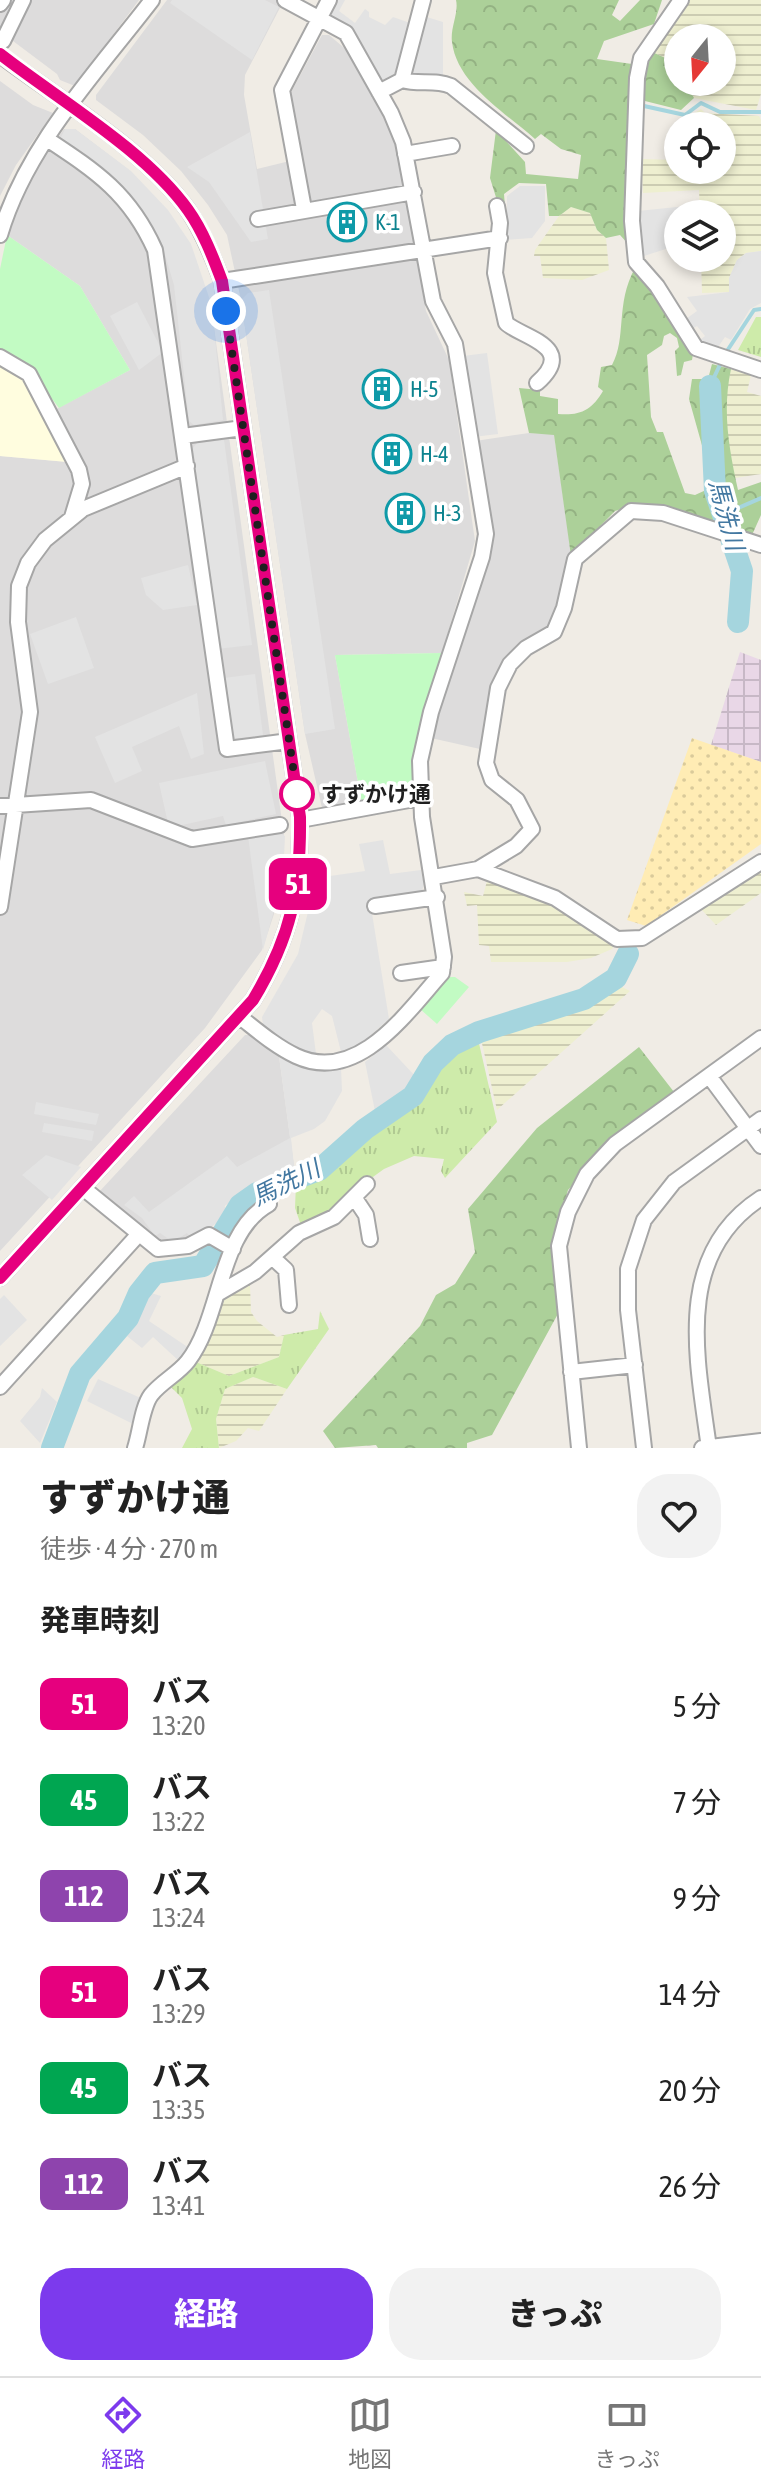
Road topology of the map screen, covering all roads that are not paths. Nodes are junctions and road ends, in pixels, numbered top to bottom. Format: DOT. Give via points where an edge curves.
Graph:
graph roads {
  1 [pos="23,0"];
  2 [pos="152,0"];
  3 [pos="285,0"];
  4 [pos="329,0"];
  5 [pos="423,0"];
  6 [pos="681,0"];
  7 [pos="321,17"];
  8 [pos="1,48"];
  9 [pos="402,80"];
  10 [pos="379,92"];
  11 [pos="69,107"];
  12 [pos="47,139"];
  13 [pos="452,146"];
  14 [pos="526,146"];
  15 [pos="405,154"];
  16 [pos="414,192"];
  17 [pos="497,206"];
  18 [pos="304,209"];
  19 [pos="258,219"];
  20 [pos="0,235"];
  21 [pos="500,238"];
  22 [pos="423,250"];
  23 [pos="222,281"];
  24 [pos="0,357"];
  25 [pos="761,370"];
  26 [pos="537,383"];
  27 [pos="243,428"];
  28 [pos="183,436"];
  29 [pos="187,466"];
  30 [pos="72,517"];
  31 [pos="761,545"];
  32 [pos="289,741"];
  33 [pos="420,798"];
  34 [pos="17,803"];
  35 [pos="0,806"];
  36 [pos="300,820"];
  37 [pos="280,825"];
  38 [pos="761,862"];
  39 [pos="478,869"];
  40 [pos="434,877"];
  41 [pos="437,897"];
  42 [pos="375,906"];
  43 [pos="0,907"];
  44 [pos="443,967"];
  45 [pos="401,973"];
  46 [pos="240,1017"];
  47 [pos="761,1038"];
  48 [pos="709,1076"];
  49 [pos="761,1119"];
  50 [pos="748,1128"];
  51 [pos="761,1146"];
  52 [pos="367,1184"];
  53 [pos="83,1188"];
  54 [pos="354,1197"];
  55 [pos="761,1198"];
  56 [pos="269,1204"];
  57 [pos="138,1235"];
  58 [pos="370,1239"];
  59 [pos="233,1249"];
  60 [pos="272,1257"];
  61 [pos="0,1278"];
  62 [pos="219,1293"];
  63 [pos="289,1305"];
  64 [pos="635,1365"];
  65 [pos="571,1372"];
  66 [pos="0,1387"];
  67 [pos="761,1441"];
  68 [pos="135,1448"];
  69 [pos="579,1448"];
  70 [pos="644,1448"];
  71 [pos="702,1448"];
  72 [pos="708,1448"];
  1 -- 8 [label="street"];
  2 -- 11 [label="street"];
  3 -- 7 [label="street"];
  4 -- 7 [label="street"];
  5 -- 9 [label="street"];
  6 -- 25 [label="street" via="655,34 639,68 633,252 696,348"];
  7 -- 10 [label="street" via="346,33"];
  7 -- 18 [label="street" via="282,90"];
  8 -- 11 [label="street"];
  9 -- 10 [label="street"];
  9 -- 14 [label="street" via="451,86"];
  10 -- 15 [label="street"];
  11 -- 12 [label="street"];
  11 -- 23 [label="street" via="145,163 176,194 199,227"];
  12 -- 20 [label="street" via="13,195"];
  12 -- 28 [label="street" via="109,182 129,203 150,240 161,273"];
  13 -- 15 [label="street"];
  15 -- 16 [label="street"];
  16 -- 18 [label="street"];
  16 -- 22 [label="street"];
  17 -- 21 [label="street"];
  18 -- 19 [label="street"];
  21 -- 22 [label="street"];
  21 -- 26 [label="street" via="495,273 506,323 534,336 548,353 546,375"];
  22 -- 23 [label="street"];
  22 -- 33 [label="street" via="433,301 455,344 486,534 431,712 420,761"];
  23 -- 27 [label="street"];
  24 -- 30 [label="street" via="29,374 79,470 82,484"];
  27 -- 28 [label="street"];
  27 -- 32 [label="street"];
  28 -- 29 [label="street"];
  29 -- 30 [label="street"];
  29 -- 32 [label="street" via="227,749"];
  30 -- 34 [label="street" via="45,540 19,586 18,622 30,712"];
  31 -- 39 [label="street" via="663,513 631,511 575,559 554,632 526,648 498,688 486,752 492,780 517,800 532,829 516,846"];
  32 -- 36 [label="street"];
  33 -- 36 [label="street"];
  33 -- 40 [label="street"];
  34 -- 35 [label="street"];
  34 -- 37 [label="street" via="91,800 192,839"];
  34 -- 43 [label="street"];
  36 -- 46 [label="street" via="293,912 274,964"];
  38 -- 39 [label="street" via="631,940 617,939 555,898"];
  39 -- 40 [label="street"];
  40 -- 41 [label="street"];
  41 -- 42 [label="street"];
  41 -- 44 [label="street"];
  44 -- 45 [label="street"];
  44 -- 46 [label="street" via="374,1046 331,1062 300,1058"];
  46 -- 53 [label="street"];
  47 -- 48 [label="street"];
  48 -- 50 [label="street"];
  48 -- 65 [label="street" via="615,1144 587,1174 568,1212 559,1246"];
  49 -- 50 [label="street"];
  50 -- 51 [label="street"];
  50 -- 64 [label="street" via="674,1182 644,1220 628,1269"];
  52 -- 54 [label="street"];
  53 -- 57 [label="street"];
  53 -- 61 [label="street"];
  54 -- 58 [label="street" via="366,1215"];
  54 -- 60 [label="street" via="334,1217 299,1233"];
  55 -- 72 [label="street" via="736,1214 710,1257 697,1293 695,1324"];
  56 -- 59 [label="street" via="255,1212"];
  57 -- 59 [label="street" via="158,1249 172,1250 209,1235"];
  57 -- 66 [label="street"];
  59 -- 62 [label="street"];
  60 -- 62 [label="street"];
  60 -- 63 [label="street" via="286,1270"];
  62 -- 68 [label="street" via="189,1360 149,1396"];
  64 -- 65 [label="street"];
  64 -- 70 [label="street"];
  65 -- 69 [label="street"];
  67 -- 72 [label="street"];
  71 -- 72 [label="street"];
}
